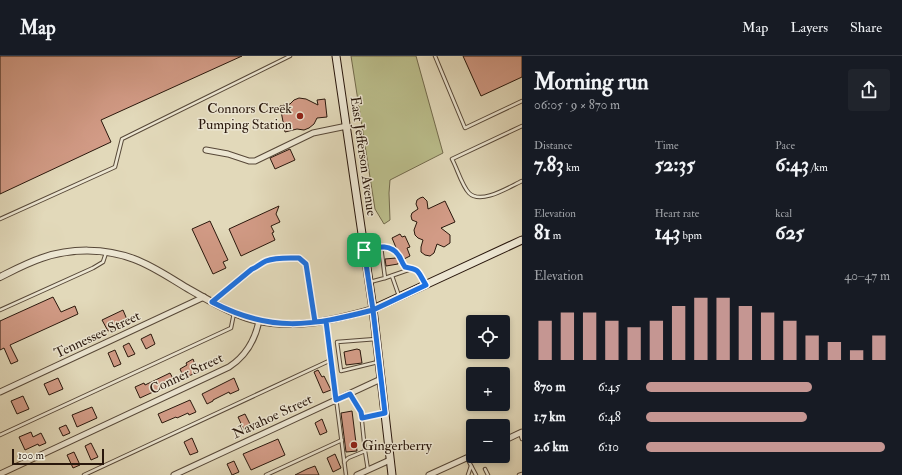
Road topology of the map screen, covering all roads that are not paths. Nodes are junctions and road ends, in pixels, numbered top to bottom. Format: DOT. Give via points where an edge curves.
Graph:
graph roads {
  1 [pos="290,56"];
  2 [pos="336,56"];
  3 [pos="435,56"];
  4 [pos="522,102"];
  5 [pos="347,126"];
  6 [pos="522,126"];
  7 [pos="206,150"];
  8 [pos="522,181"];
  9 [pos="0,219"];
  10 [pos="522,240"];
  11 [pos="381,247"];
  12 [pos="364,250"];
  13 [pos="106,252"];
  14 [pos="413,268"];
  15 [pos="392,276"];
  16 [pos="0,277"];
  17 [pos="385,278"];
  18 [pos="369,282"];
  19 [pos="426,285"];
  20 [pos="204,297"];
  21 [pos="400,297"];
  22 [pos="212,302"];
  23 [pos="0,310"];
  24 [pos="373,310"];
  25 [pos="234,313"];
  26 [pos="259,321"];
  27 [pos="326,321"];
  28 [pos="315,322"];
  29 [pos="376,339"];
  30 [pos="332,360"];
  31 [pos="379,362"];
  32 [pos="381,379"];
  33 [pos="0,392"];
  34 [pos="350,394"];
  35 [pos="336,400"];
  36 [pos="385,413"];
  37 [pos="362,418"];
  38 [pos="521,432"];
  39 [pos="0,434"];
  40 [pos="510,438"];
  41 [pos="522,439"];
  42 [pos="342,440"];
  43 [pos="365,451"];
  44 [pos="466,457"];
  45 [pos="390,460"];
  46 [pos="344,462"];
  47 [pos="470,463"];
  48 [pos="471,466"];
  49 [pos="485,469"];
  50 [pos="368,470"];
  51 [pos="0,474"];
  52 [pos="84,475"];
  53 [pos="174,475"];
  54 [pos="266,475"];
  55 [pos="346,475"];
  56 [pos="357,475"];
  57 [pos="392,475"];
  58 [pos="429,475"];
  59 [pos="468,475"];
  60 [pos="476,475"];
  61 [pos="488,475"];
  1 -- 9 [label="lane" via="122,139 115,167"];
  2 -- 5 [label="main road, East Jefferson Avenue"];
  3 -- 4 [label="lane" via="465,128"];
  5 -- 7 [label="street" via="313,133 255,161"];
  5 -- 12 [label="main road, East Jefferson Avenue"];
  6 -- 8 [label="lane" via="452,159 466,189 475,197 488,196"];
  10 -- 19 [label="main road"];
  11 -- 12 [label="lane"];
  11 -- 14 [label="lane" via="387,246 394,250 405,267"];
  11 -- 17 [label="lane"];
  12 -- 18 [label="main road, East Jefferson Avenue"];
  13 -- 16 [label="street" via="80,250 40,258"];
  13 -- 20 [label="street" via="143,263"];
  13 -- 23 [label="lane" via="103,262 93,268"];
  14 -- 15 [label="lane"];
  14 -- 19 [label="lane"];
  15 -- 17 [label="lane"];
  15 -- 21 [label="lane"];
  17 -- 18 [label="lane"];
  18 -- 24 [label="main road, East Jefferson Avenue"];
  19 -- 21 [label="main road"];
  20 -- 22 [label="street"];
  20 -- 33 [label="street, Tennessee Street"];
  21 -- 24 [label="main road"];
  22 -- 25 [label="street"];
  22 -- 28 [label="lane" via="252,269 266,261 276,258 299,258 306,264"];
  24 -- 27 [label="street"];
  24 -- 29 [label="main road, East Jefferson Avenue"];
  25 -- 26 [label="street"];
  25 -- 39 [label="lane" via="231,328"];
  26 -- 28 [label="street" via="296,324"];
  26 -- 51 [label="street, Conner Street" via="257,332 247,351 229,367"];
  27 -- 28 [label="street"];
  27 -- 30 [label="lane"];
  29 -- 31 [label="main road, East Jefferson Avenue"];
  29 -- 31 [label="lane" via="337,342 341,371"];
  30 -- 35 [label="lane"];
  30 -- 52 [label="lane"];
  31 -- 32 [label="main road, East Jefferson Avenue"];
  32 -- 34 [label="street, Navahoe Street"];
  32 -- 36 [label="main road, East Jefferson Avenue"];
  34 -- 35 [label="street, Navahoe Street"];
  34 -- 37 [label="lane"];
  35 -- 42 [label="lane"];
  35 -- 53 [label="street, Navahoe Street"];
  36 -- 37 [label="lane"];
  36 -- 45 [label="main road, East Jefferson Avenue"];
  37 -- 43 [label="lane"];
  38 -- 40 [label="street"];
  38 -- 41 [label="lane"];
  42 -- 46 [label="lane"];
  42 -- 54 [label="lane"];
  43 -- 46 [label="lane"];
  43 -- 50 [label="lane"];
  44 -- 58 [label="street"];
  45 -- 50 [label="street"];
  45 -- 57 [label="main road, East Jefferson Avenue"];
  46 -- 55 [label="lane"];
  47 -- 48 [label="lane"];
  48 -- 59 [label="lane"];
  48 -- 60 [label="lane"];
  49 -- 61 [label="lane"];
  50 -- 56 [label="street"];
}
